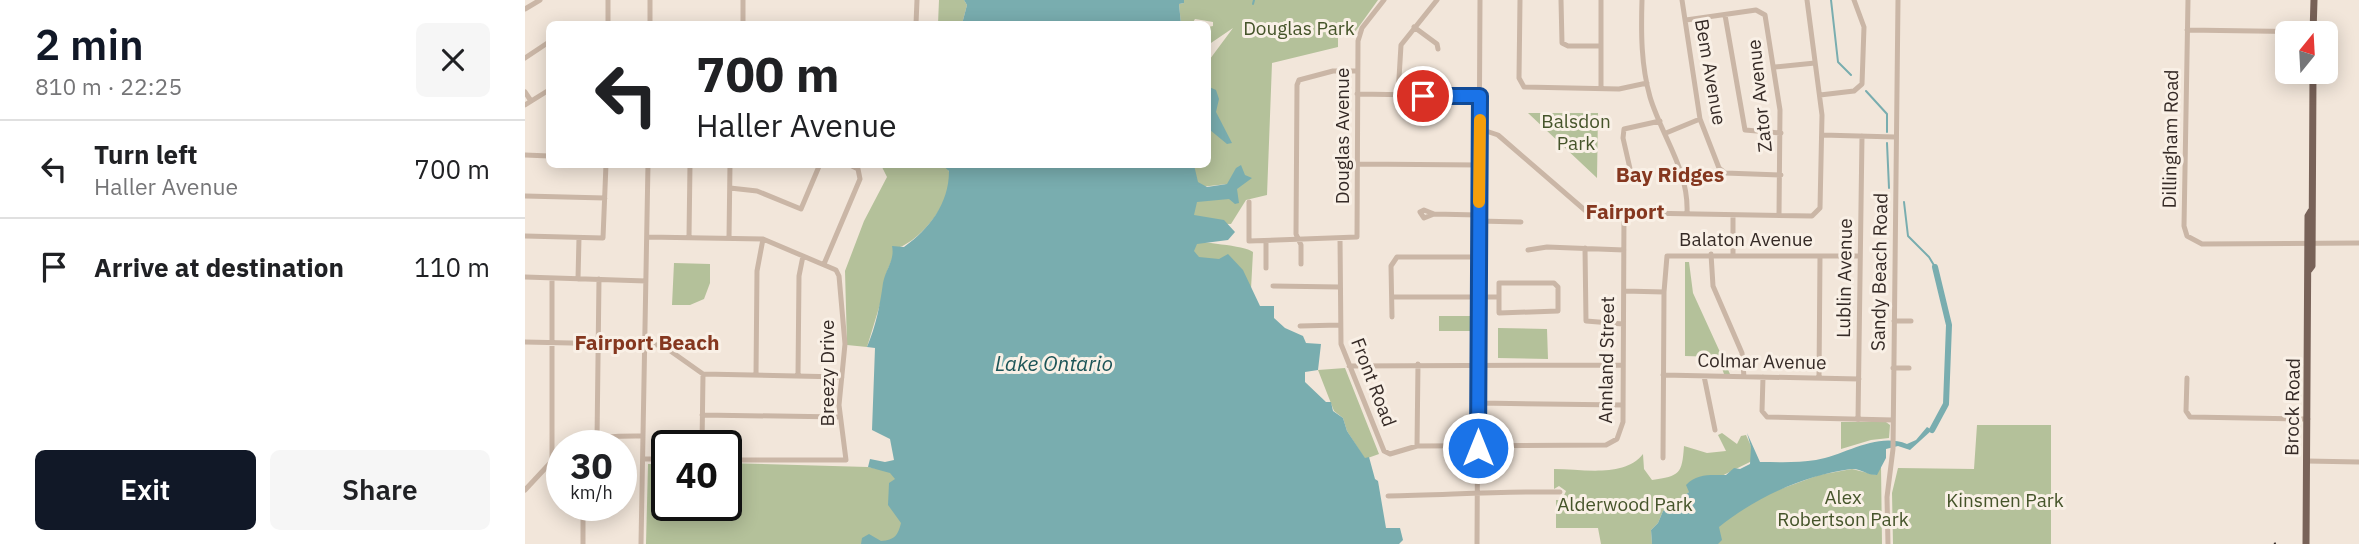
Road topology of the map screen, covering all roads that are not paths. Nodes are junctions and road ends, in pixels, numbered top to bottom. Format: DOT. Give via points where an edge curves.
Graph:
graph roads {
  1 [pos="540,0"];
  2 [pos="608,0"];
  3 [pos="650,0"];
  4 [pos="743,0"];
  5 [pos="917,0"];
  6 [pos="1384,0"];
  7 [pos="1437,0"];
  8 [pos="1479,0"];
  9 [pos="1520,0"];
  10 [pos="1561,0"];
  11 [pos="1601,0"];
  12 [pos="1642,0"];
  13 [pos="1682,0"];
  14 [pos="1807,0"];
  15 [pos="1854,0"];
  16 [pos="1898,0"];
  17 [pos="2188,0"];
  18 [pos="2314,0"];
  19 [pos="525,9"];
  20 [pos="1725,15"];
  21 [pos="1686,20"];
  22 [pos="608,21"];
  23 [pos="650,21"];
  24 [pos="743,21"];
  25 [pos="916,21"];
  26 [pos="2313,21"];
  27 [pos="1414,27"];
  28 [pos="2187,30"];
  29 [pos="2275,31"];
  30 [pos="546,44"];
  31 [pos="1601,46"];
  32 [pos="1438,50"];
  33 [pos="525,58"];
  34 [pos="1815,62"];
  35 [pos="1775,67"];
  36 [pos="1357,71"];
  37 [pos="1647,83"];
  38 [pos="2313,84"];
  39 [pos="1601,88"];
  40 [pos="525,92"];
  41 [pos="546,92"];
  42 [pos="1357,94"];
  43 [pos="1398,95"];
  44 [pos="1819,95"];
  45 [pos="1480,96"];
  46 [pos="528,103"];
  47 [pos="1700,119"];
  48 [pos="1660,121"];
  49 [pos="1480,129"];
  50 [pos="1781,133"];
  51 [pos="1666,134"];
  52 [pos="1822,135"];
  53 [pos="1862,136"];
  54 [pos="1895,137"];
  55 [pos="525,155"];
  56 [pos="546,156"];
  57 [pos="1357,164"];
  58 [pos="1479,165"];
  59 [pos="606,168"];
  60 [pos="647,168"];
  61 [pos="690,168"];
  62 [pos="730,168"];
  63 [pos="818,168"];
  64 [pos="856,168"];
  65 [pos="1631,173"];
  66 [pos="1781,175"];
  67 [pos="730,188"];
  68 [pos="525,195"];
  69 [pos="605,198"];
  70 [pos="1249,202"];
  71 [pos="1624,213"];
  72 [pos="1687,214"];
  73 [pos="1434,215"];
  74 [pos="1733,215"];
  75 [pos="1779,215"];
  76 [pos="1478,218"];
  77 [pos="1521,222"];
  78 [pos="525,236"];
  79 [pos="646,237"];
  80 [pos="689,237"];
  81 [pos="579,238"];
  82 [pos="729,238"];
  83 [pos="763,239"];
  84 [pos="1299,239"];
  85 [pos="1340,239"];
  86 [pos="1266,241"];
  87 [pos="2310,243"];
  88 [pos="2359,243"];
  89 [pos="1585,248"];
  90 [pos="1528,250"];
  91 [pos="1624,250"];
  92 [pos="1711,254"];
  93 [pos="1733,255"];
  94 [pos="803,256"];
  95 [pos="1820,256"];
  96 [pos="1860,256"];
  97 [pos="1477,257"];
  98 [pos="824,264"];
  99 [pos="1301,264"];
  100 [pos="1266,268"];
  101 [pos="525,277"];
  102 [pos="552,278"];
  103 [pos="577,279"];
  104 [pos="599,279"];
  105 [pos="646,281"];
  106 [pos="1273,286"];
  107 [pos="1339,287"];
  108 [pos="1623,291"];
  109 [pos="1664,292"];
  110 [pos="1392,297"];
  111 [pos="1477,297"];
  112 [pos="1499,297"];
  113 [pos="1392,317"];
  114 [pos="1894,321"];
  115 [pos="1910,321"];
  116 [pos="1623,324"];
  117 [pos="1339,325"];
  118 [pos="1300,326"];
  119 [pos="525,342"];
  120 [pos="551,342"];
  121 [pos="599,344"];
  122 [pos="645,344"];
  123 [pos="1418,364"];
  124 [pos="1478,364"];
  125 [pos="1623,365"];
  126 [pos="1349,366"];
  127 [pos="1893,368"];
  128 [pos="1909,368"];
  129 [pos="703,374"];
  130 [pos="756,375"];
  131 [pos="798,376"];
  132 [pos="1663,376"];
  133 [pos="1704,376"];
  134 [pos="842,377"];
  135 [pos="1744,377"];
  136 [pos="1763,377"];
  137 [pos="1819,378"];
  138 [pos="2187,378"];
  139 [pos="1859,379"];
  140 [pos="1478,403"];
  141 [pos="1623,405"];
  142 [pos="702,415"];
  143 [pos="840,417"];
  144 [pos="2308,419"];
  145 [pos="1858,420"];
  146 [pos="1893,420"];
  147 [pos="552,430"];
  148 [pos="597,430"];
  149 [pos="702,430"];
  150 [pos="1715,430"];
  151 [pos="643,436"];
  152 [pos="637,437"];
  153 [pos="1478,445"];
  154 [pos="1417,446"];
  155 [pos="1384,451"];
  156 [pos="1663,458"];
  157 [pos="644,459"];
  158 [pos="651,459"];
  159 [pos="742,460"];
  160 [pos="2307,461"];
  161 [pos="2359,462"];
  162 [pos="546,467"];
  163 [pos="526,487"];
  164 [pos="1560,492"];
  165 [pos="1477,493"];
  166 [pos="1388,496"];
  167 [pos="583,521"];
  168 [pos="583,544"];
  169 [pos="641,544"];
  170 [pos="1477,544"];
  171 [pos="1888,544"];
  172 [pos="2306,544"];
  1 -- 19 [label="street"];
  2 -- 22 [label="street"];
  3 -- 23 [label="street"];
  4 -- 24 [label="street"];
  5 -- 25 [label="street"];
  6 -- 36 [label="street, Douglas Avenue" via="1359,35"];
  7 -- 27 [label="street"];
  8 -- 45 [label="street"];
  9 -- 39 [label="street" via="1519,78 1524,88"];
  10 -- 31 [label="street" via="1562,43"];
  11 -- 31 [label="street"];
  12 -- 37 [label="street" via="1641,48"];
  13 -- 21 [label="street, Bem Avenue"];
  14 -- 34 [label="street"];
  15 -- 44 [label="street" via="1864,27 1862,85 1854,91"];
  16 -- 54 [label="street, Sandy Beach Road"];
  17 -- 28 [label="street, Dillingham Road"];
  18 -- 26 [label="main road"];
  20 -- 21 [label="street, Zator Avenue"];
  20 -- 35 [label="street, Zator Avenue" via="1762,12"];
  20 -- 50 [label="street" via="1745,130"];
  21 -- 47 [label="street, Bem Avenue"];
  27 -- 32 [label="street" via="1437,44"];
  27 -- 43 [label="street" via="1401,45"];
  28 -- 29 [label="street"];
  28 -- 87 [label="street, Dillingham Road" via="2187,236 2202,244"];
  30 -- 33 [label="street"];
  31 -- 39 [label="street"];
  34 -- 35 [label="street"];
  34 -- 44 [label="street"];
  35 -- 50 [label="street, Zator Avenue"];
  36 -- 42 [label="street, Douglas Avenue"];
  36 -- 84 [label="street" via="1333,71 1299,80 1297,85"];
  37 -- 39 [label="street"];
  37 -- 48 [label="street"];
  38 -- 87 [label="main road, Brock Road"];
  40 -- 46 [label="street"];
  41 -- 46 [label="street"];
  42 -- 43 [label="street"];
  42 -- 57 [label="street, Douglas Avenue"];
  43 -- 45 [label="street"];
  44 -- 52 [label="street"];
  45 -- 49 [label="street"];
  47 -- 51 [label="street"];
  47 -- 66 [label="street, Bem Avenue" via="1725,173"];
  48 -- 51 [label="street"];
  48 -- 65 [label="street" via="1624,129"];
  49 -- 58 [label="street"];
  49 -- 71 [label="street" via="1498,135 1576,206 1596,214"];
  50 -- 66 [label="street, Zator Avenue"];
  51 -- 72 [label="street" via="1685,177"];
  52 -- 53 [label="street"];
  52 -- 75 [label="street" via="1820,208 1812,216"];
  53 -- 54 [label="street"];
  53 -- 96 [label="street, Lublin Avenue"];
  54 -- 114 [label="street, Sandy Beach Road"];
  55 -- 56 [label="street"];
  57 -- 58 [label="street"];
  57 -- 85 [label="street, Douglas Avenue" via="1357,233 1354,238"];
  58 -- 76 [label="street"];
  59 -- 69 [label="street"];
  60 -- 79 [label="street"];
  61 -- 80 [label="street"];
  62 -- 67 [label="street"];
  63 -- 67 [label="street" via="801,209 757,191"];
  64 -- 98 [label="street" via="860,179"];
  66 -- 75 [label="street, Zator Avenue"];
  67 -- 82 [label="street"];
  68 -- 69 [label="street"];
  69 -- 81 [label="street" via="605,236"];
  70 -- 86 [label="street" via="1249,241"];
  71 -- 72 [label="street"];
  71 -- 91 [label="street, Annland Street"];
  72 -- 74 [label="street"];
  73 -- 76 [label="street"];
  74 -- 75 [label="street"];
  74 -- 93 [label="street"];
  76 -- 77 [label="street"];
  76 -- 97 [label="street"];
  78 -- 81 [label="street"];
  79 -- 80 [label="street"];
  79 -- 105 [label="street"];
  80 -- 82 [label="street"];
  81 -- 103 [label="street"];
  82 -- 83 [label="street"];
  83 -- 94 [label="street"];
  83 -- 130 [label="street" via="757,271"];
  84 -- 85 [label="street"];
  84 -- 86 [label="street"];
  84 -- 99 [label="street"];
  85 -- 107 [label="street, Front Road"];
  86 -- 100 [label="street"];
  87 -- 88 [label="street"];
  87 -- 144 [label="main road, Brock Road"];
  89 -- 90 [label="street"];
  89 -- 91 [label="street"];
  89 -- 116 [label="street" via="1585,321"];
  91 -- 108 [label="street, Annland Street"];
  92 -- 93 [label="street, Balaton Avenue"];
  92 -- 109 [label="street, Balaton Avenue" via="1667,256"];
  92 -- 135 [label="street" via="1713,286 1742,353"];
  93 -- 95 [label="street, Balaton Avenue"];
  94 -- 98 [label="street"];
  94 -- 131 [label="street"];
  95 -- 96 [label="street, Balaton Avenue"];
  95 -- 137 [label="street"];
  96 -- 139 [label="street, Lublin Avenue"];
  97 -- 110 [label="street" via="1397,257 1391,266"];
  97 -- 111 [label="street"];
  98 -- 134 [label="street, Breezy Drive" via="839,276 845,344"];
  101 -- 102 [label="street"];
  102 -- 103 [label="street"];
  102 -- 120 [label="street"];
  103 -- 104 [label="street"];
  104 -- 105 [label="street"];
  104 -- 121 [label="street"];
  105 -- 122 [label="street"];
  106 -- 107 [label="street"];
  107 -- 117 [label="street, Front Road"];
  108 -- 109 [label="street"];
  108 -- 116 [label="street, Annland Street"];
  109 -- 132 [label="street, Balaton Avenue"];
  110 -- 111 [label="street"];
  110 -- 113 [label="street"];
  111 -- 112 [label="street"];
  111 -- 124 [label="street"];
  112 -- 112 [label="street" via="1499,313 1558,311 1554,283 1499,283"];
  114 -- 115 [label="street"];
  114 -- 127 [label="street, Sandy Beach Road"];
  116 -- 125 [label="street, Annland Street"];
  117 -- 118 [label="street"];
  117 -- 126 [label="street, Front Road"];
  119 -- 120 [label="street"];
  120 -- 121 [label="street"];
  120 -- 147 [label="street"];
  121 -- 122 [label="street"];
  121 -- 148 [label="street"];
  122 -- 129 [label="street" via="668,346"];
  122 -- 151 [label="street"];
  123 -- 124 [label="street"];
  123 -- 126 [label="street"];
  123 -- 154 [label="street"];
  124 -- 125 [label="street"];
  124 -- 140 [label="street"];
  125 -- 141 [label="street, Annland Street"];
  126 -- 155 [label="street, Front Road"];
  127 -- 128 [label="street"];
  127 -- 146 [label="street, Sandy Beach Road"];
  129 -- 130 [label="street"];
  129 -- 142 [label="street"];
  130 -- 131 [label="street"];
  131 -- 134 [label="street"];
  132 -- 133 [label="street, Colmar Avenue"];
  132 -- 156 [label="street, Balaton Avenue"];
  133 -- 135 [label="street, Colmar Avenue"];
  133 -- 150 [label="street"];
  134 -- 143 [label="street, Breezy Drive"];
  135 -- 136 [label="street, Colmar Avenue"];
  136 -- 137 [label="street, Colmar Avenue"];
  136 -- 145 [label="street" via="1762,411 1767,417"];
  137 -- 139 [label="street, Colmar Avenue"];
  138 -- 144 [label="street" via="2186,411 2190,417"];
  139 -- 145 [label="street, Lublin Avenue"];
  140 -- 141 [label="street"];
  140 -- 153 [label="street"];
  141 -- 153 [label="street, Annland Street" via="1622,431 1612,443"];
  142 -- 143 [label="street"];
  142 -- 149 [label="street"];
  143 -- 159 [label="street, Breezy Drive" via="845,462"];
  144 -- 160 [label="main road, Brock Road"];
  145 -- 146 [label="street"];
  146 -- 171 [label="street, Sandy Beach Road"];
  151 -- 152 [label="street"];
  151 -- 157 [label="street"];
  153 -- 154 [label="street, Annland Street"];
  153 -- 165 [label="street"];
  154 -- 155 [label="street, Annland Street" via="1398,453"];
  157 -- 158 [label="street"];
  157 -- 169 [label="street"];
  160 -- 161 [label="street"];
  160 -- 172 [label="main road, Brock Road"];
  162 -- 163 [label="street"];
  164 -- 165 [label="street"];
  165 -- 166 [label="street"];
  165 -- 170 [label="street"];
  167 -- 168 [label="street"];
}
